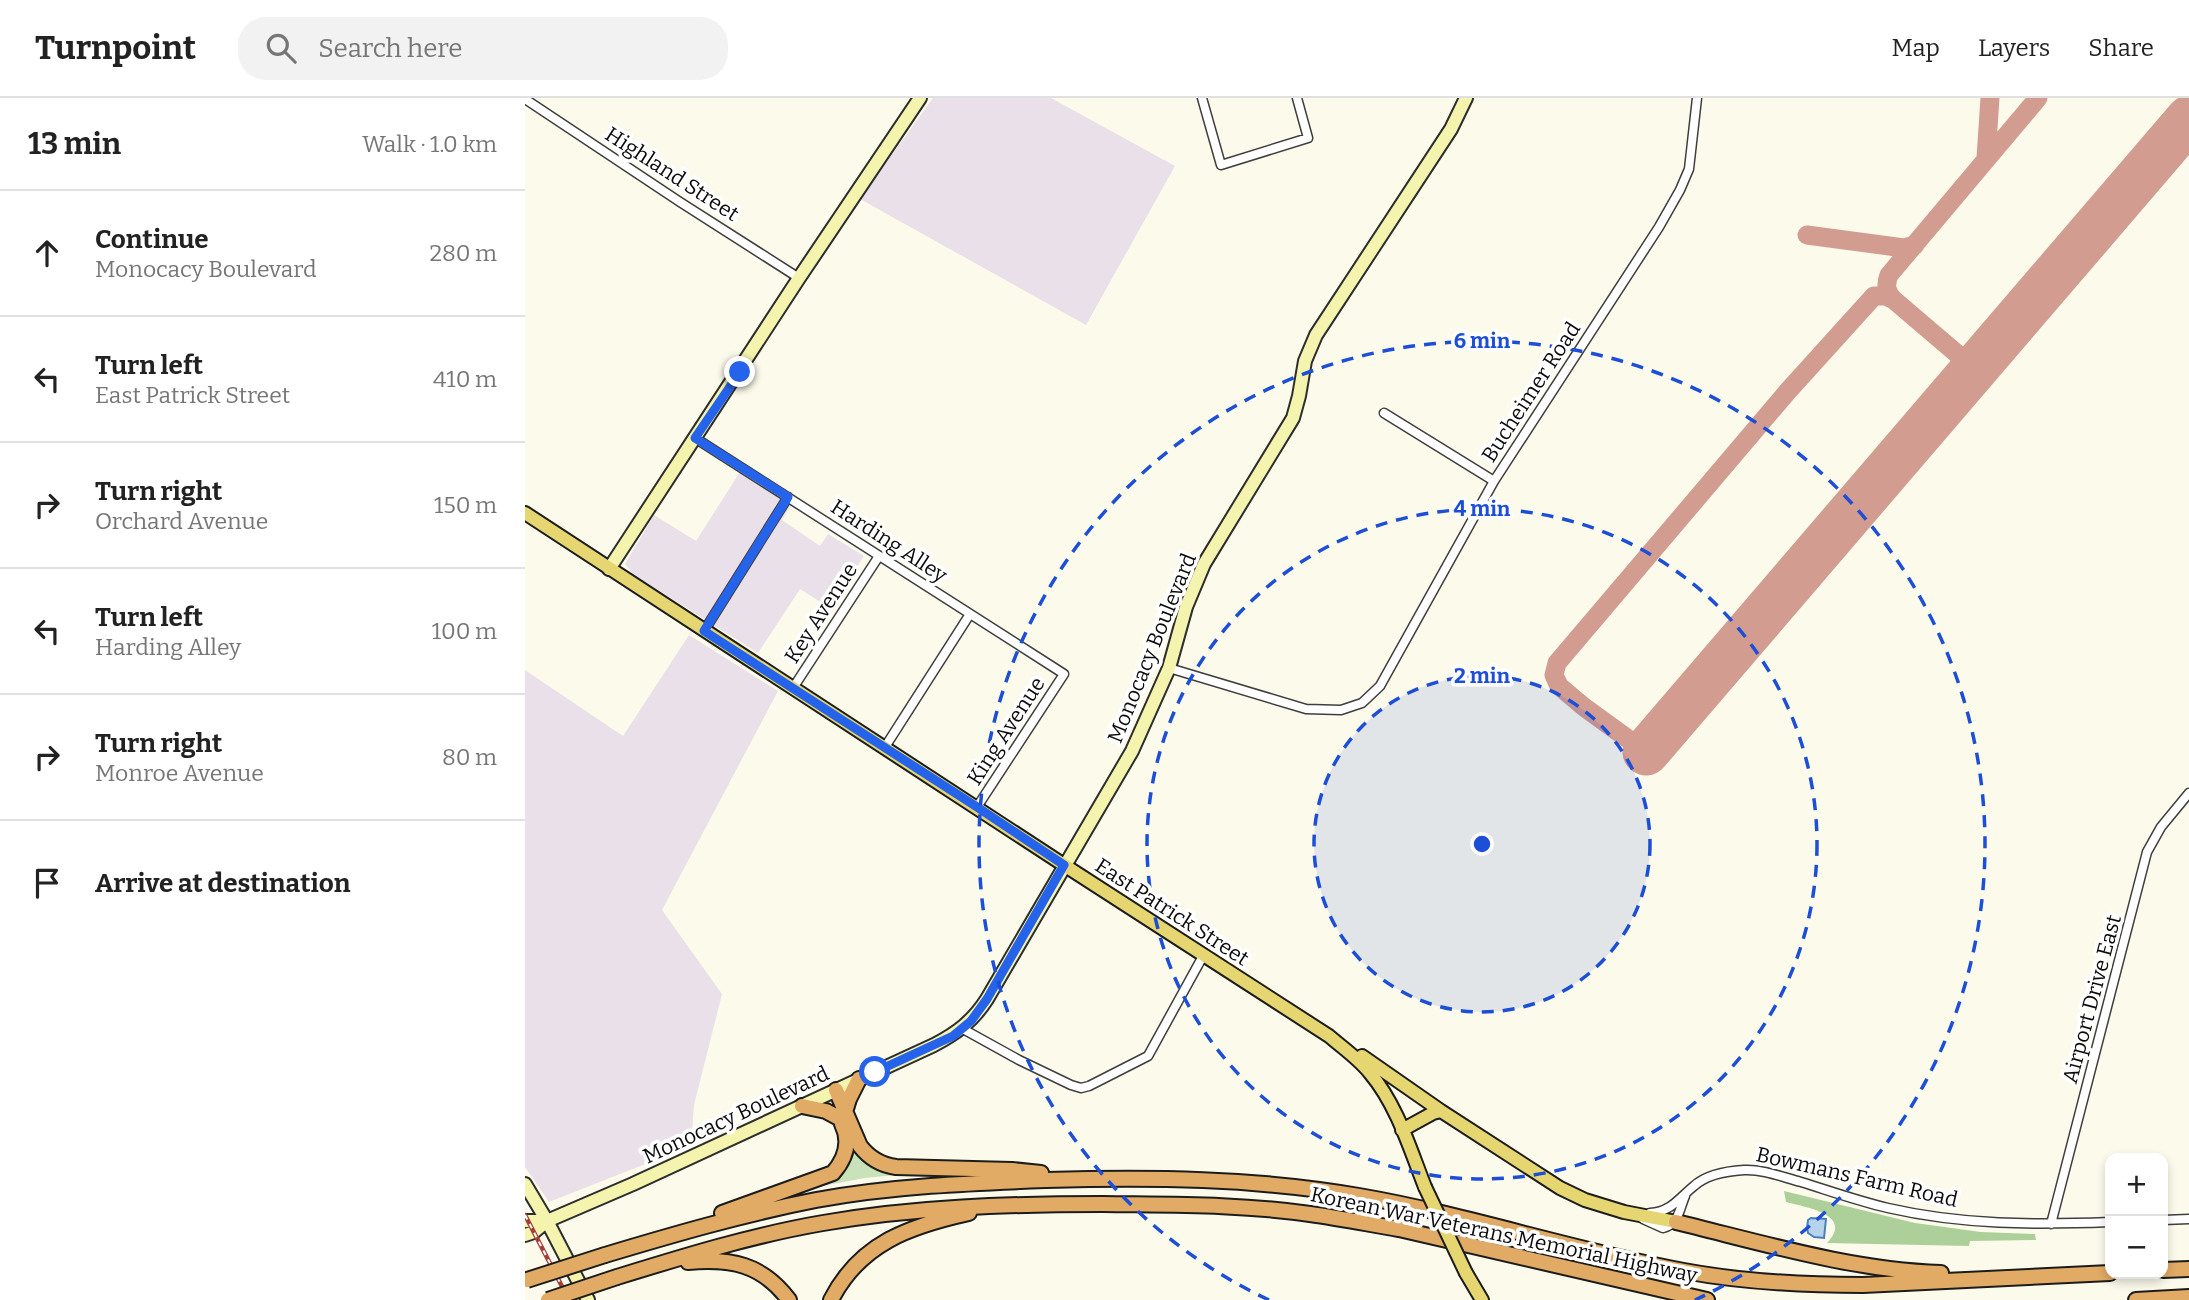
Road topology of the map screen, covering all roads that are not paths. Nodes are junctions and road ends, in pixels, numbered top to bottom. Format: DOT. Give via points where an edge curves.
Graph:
graph roads {
  1 [pos="920,98"];
  2 [pos="1202,98"];
  3 [pos="1297,98"];
  4 [pos="1466,98"];
  5 [pos="1697,98"];
  6 [pos="525,99"];
  7 [pos="799,278"];
  8 [pos="1384,413"];
  9 [pos="695,438"];
  10 [pos="1494,481"];
  11 [pos="788,497"];
  12 [pos="525,513"];
  13 [pos="880,556"];
  14 [pos="609,569"];
  15 [pos="970,614"];
  16 [pos="704,631"];
  17 [pos="1169,668"];
  18 [pos="1064,674"];
  19 [pos="793,688"];
  20 [pos="885,747"];
  21 [pos="2189,793"];
  22 [pos="977,807"];
  23 [pos="1064,865"];
  24 [pos="1203,956"];
  25 [pos="963,1029"];
  26 [pos="1329,1036"];
  27 [pos="859,1079"];
  28 [pos="832,1092"];
  29 [pos="802,1106"];
  30 [pos="1441,1111"];
  31 [pos="842,1115"];
  32 [pos="1402,1130"];
  33 [pos="1101,1179"];
  34 [pos="525,1184"];
  35 [pos="1686,1195"];
  36 [pos="1010,1205"];
  37 [pos="1624,1212"];
  38 [pos="1640,1214"];
  39 [pos="2189,1219"];
  40 [pos="2168,1220"];
  41 [pos="525,1221"];
  42 [pos="547,1221"];
  43 [pos="1676,1222"];
  44 [pos="2105,1222"];
  45 [pos="2051,1224"];
  46 [pos="525,1235"];
  47 [pos="669,1236"];
  48 [pos="659,1264"];
  49 [pos="2189,1269"];
  50 [pos="2168,1270"];
  51 [pos="2105,1273"];
  52 [pos="1995,1278"];
  53 [pos="526,1281"];
  54 [pos="2189,1297"];
  55 [pos="548,1300"];
  56 [pos="588,1300"];
  57 [pos="789,1300"];
  58 [pos="831,1300"];
  59 [pos="1482,1300"];
  60 [pos="1707,1300"];
  61 [pos="2136,1300"];
  1 -- 7 [label="main road"];
  2 -- 3 [label="street" via="1221,164 1308,138"];
  4 -- 17 [label="main road, Monocacy Boulevard" via="1451,129 1316,335 1305,360 1293,418 1204,564"];
  5 -- 10 [label="street, Bucheimer Road" via="1689,169 1680,190"];
  6 -- 7 [label="street, Highland Street"];
  7 -- 9 [label="main road"];
  8 -- 10 [label="street"];
  9 -- 11 [label="street, Harding Alley"];
  9 -- 14 [label="main road"];
  10 -- 17 [label="street, Bucheimer Road" via="1380,686 1362,702 1341,710 1306,709"];
  11 -- 13 [label="street, Harding Alley"];
  11 -- 16 [label="street"];
  12 -- 14 [label="main road, East Patrick Street"];
  13 -- 15 [label="street, Harding Alley"];
  13 -- 19 [label="street, Key Avenue"];
  14 -- 16 [label="main road, East Patrick Street"];
  15 -- 18 [label="street, Harding Alley"];
  15 -- 20 [label="street"];
  16 -- 19 [label="main road, East Patrick Street"];
  17 -- 23 [label="main road, Monocacy Boulevard" via="1132,751"];
  18 -- 22 [label="street, King Avenue"];
  19 -- 20 [label="main road, East Patrick Street"];
  20 -- 22 [label="main road, East Patrick Street"];
  21 -- 45 [label="street, Airport Drive East" via="2147,852"];
  22 -- 23 [label="main road, East Patrick Street"];
  23 -- 24 [label="main road, East Patrick Street"];
  23 -- 25 [label="main road, Monocacy Boulevard" via="987,999"];
  24 -- 25 [label="street" via="1148,1056 1089,1086 1071,1085"];
  24 -- 26 [label="main road, East Patrick Street"];
  25 -- 27 [label="main road, Monocacy Boulevard"];
  26 -- 30 [label="main road"];
  26 -- 32 [label="main road, East Patrick Street" via="1370,1072"];
  27 -- 28 [label="main road, Monocacy Boulevard"];
  27 -- 31 [label="highway"];
  28 -- 29 [label="main road, Monocacy Boulevard"];
  28 -- 31 [label="highway"];
  29 -- 31 [label="highway"];
  29 -- 42 [label="main road, Monocacy Boulevard"];
  30 -- 32 [label="main road"];
  30 -- 37 [label="main road" via="1560,1188"];
  31 -- 33 [label="highway" via="865,1153 887,1166 1012,1170"];
  31 -- 47 [label="highway" via="846,1149 833,1173"];
  32 -- 59 [label="main road, East Patrick Street, bridge"];
  33 -- 47 [label="highway, Korean War Veterans Memorial Highway" via="956,1183 859,1193 767,1210"];
  33 -- 52 [label="highway, Korean War Veterans Memorial Highway" via="1244,1182 1357,1195 1639,1262 1738,1279 1863,1285"];
  34 -- 42 [label="main road"];
  35 -- 38 [label="street, Bowmans Farm Road" via="1664,1212"];
  35 -- 43 [label="street"];
  35 -- 45 [label="street, Bowmans Farm Road" via="1713,1175 1755,1171 1920,1215 1984,1223"];
  36 -- 48 [label="highway, Korean War Veterans Memorial Highway" via="910,1210 831,1222 733,1242"];
  36 -- 58 [label="highway" via="917,1225 898,1234 861,1260"];
  36 -- 60 [label="highway, Korean War Veterans Memorial Highway" via="1203,1205 1310,1214"];
  37 -- 38 [label="main road"];
  37 -- 43 [label="street" via="1663,1228"];
  38 -- 43 [label="main road"];
  39 -- 40 [label="street"];
  41 -- 42 [label="main road, Monocacy Boulevard"];
  42 -- 46 [label="main road, Monocacy Boulevard"];
  42 -- 56 [label="main road"];
  43 -- 52 [label="highway" via="1870,1267"];
  44 -- 45 [label="street, Bowmans Farm Road"];
  47 -- 53 [label="highway, Korean War Veterans Memorial Highway, bridge"];
  48 -- 55 [label="highway, Korean War Veterans Memorial Highway, bridge"];
  48 -- 57 [label="highway" via="721,1260 744,1265 768,1278"];
  49 -- 50 [label="highway"];
  51 -- 52 [label="highway, Korean War Veterans Memorial Highway"];
  54 -- 61 [label="highway"];
}
